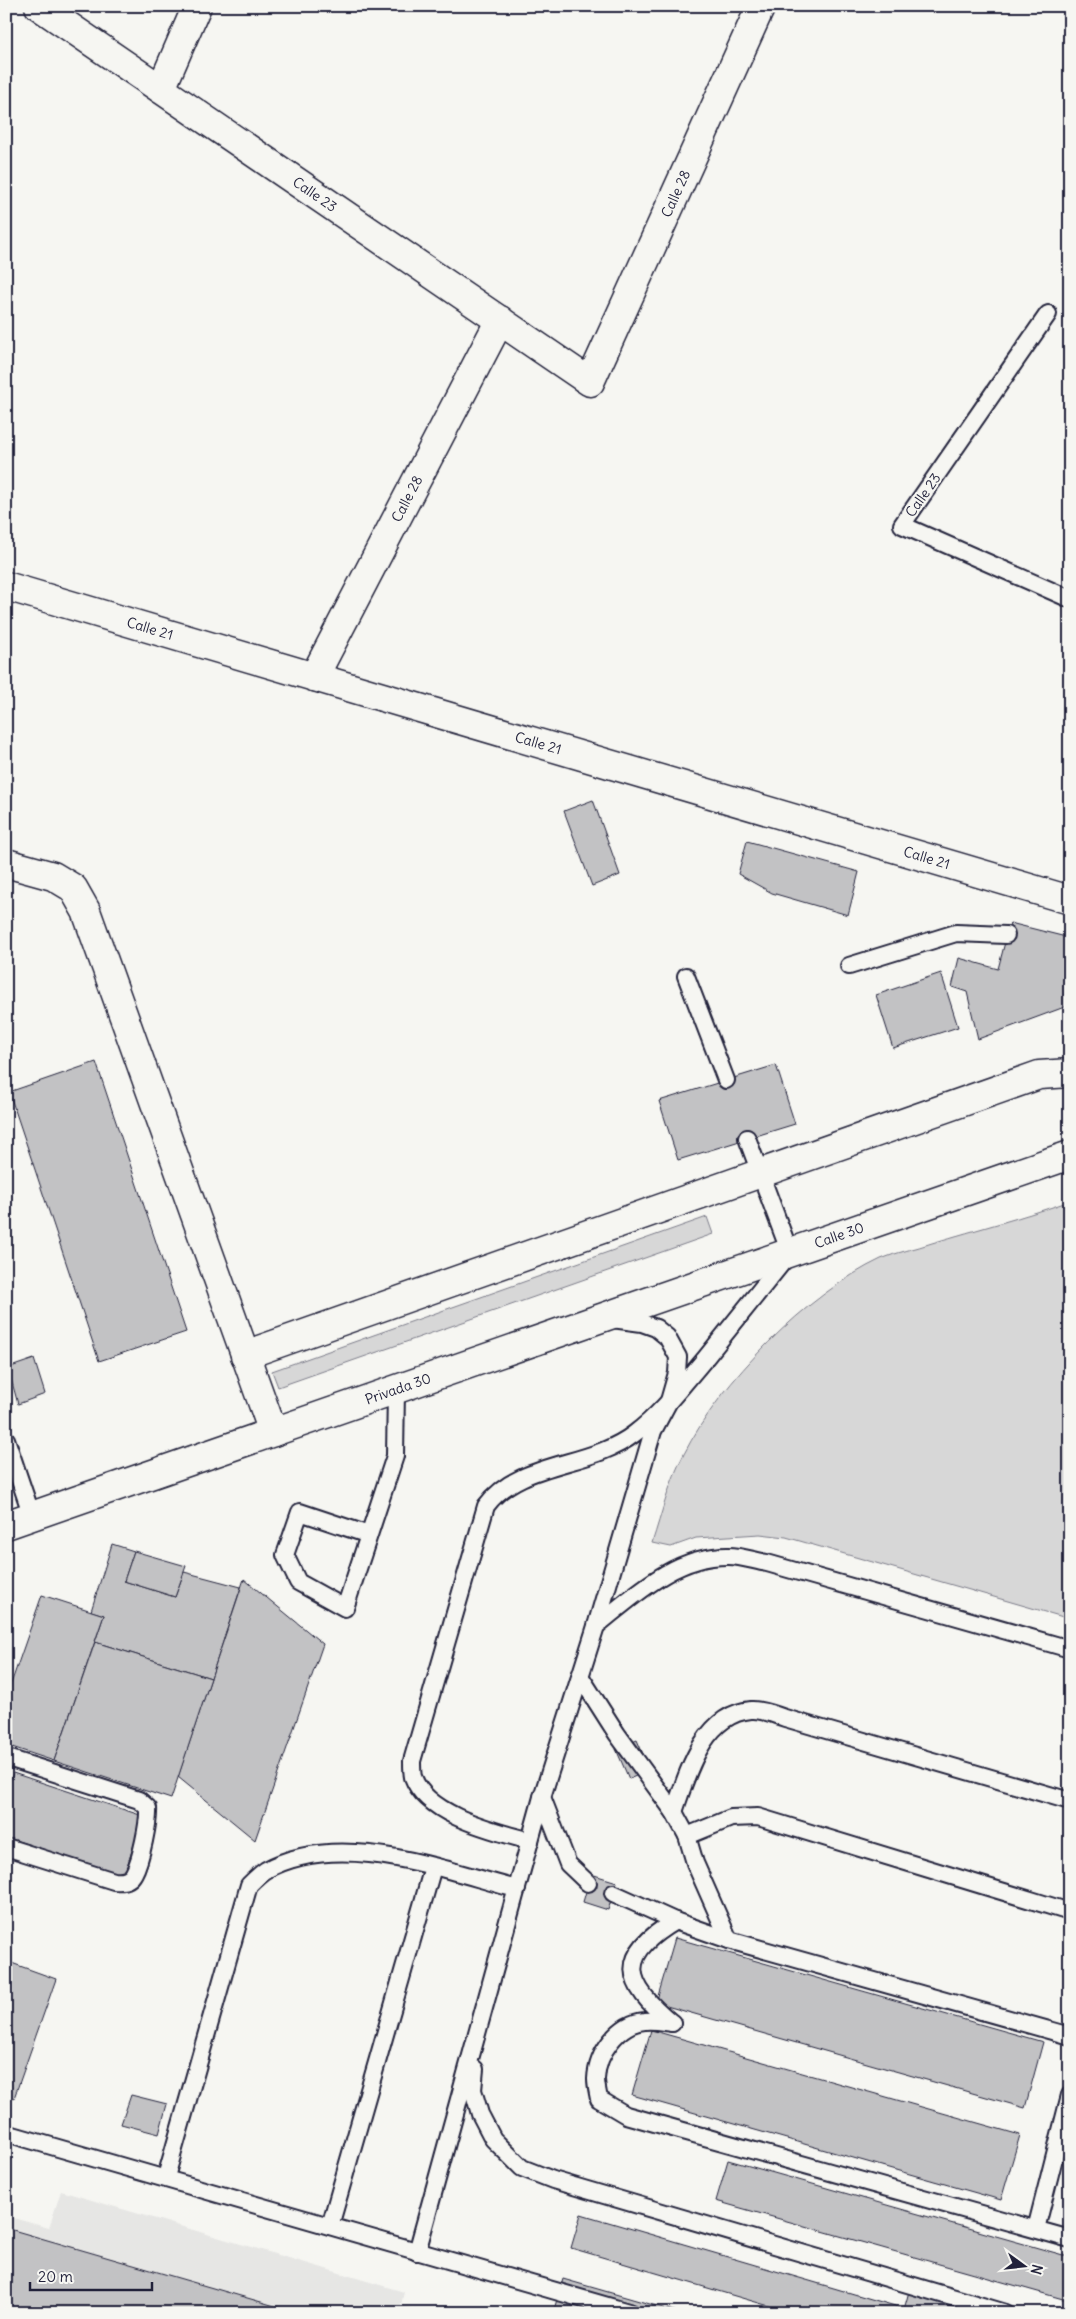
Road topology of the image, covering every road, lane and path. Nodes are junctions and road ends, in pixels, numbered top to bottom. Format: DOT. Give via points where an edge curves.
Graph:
graph roads {
  1 [pos="39,6"];
  2 [pos="196,6"];
  3 [pos="761,6"];
  4 [pos="161,89"];
  5 [pos="1048,314"];
  6 [pos="500,320"];
  7 [pos="590,382"];
  8 [pos="6,586"];
  9 [pos="1070,599"];
  10 [pos="314,678"];
  11 [pos="6,863"];
  12 [pos="1070,900"];
  13 [pos="1006,936"];
  14 [pos="849,966"];
  15 [pos="686,976"];
  16 [pos="1070,1073"];
  17 [pos="726,1080"];
  18 [pos="747,1138"];
  19 [pos="1070,1155"];
  20 [pos="760,1174"];
  21 [pos="790,1254"];
  22 [pos="585,1324"];
  23 [pos="245,1355"];
  24 [pos="396,1390"];
  25 [pos="669,1402"];
  26 [pos="273,1432"];
  27 [pos="6,1439"];
  28 [pos="32,1516"];
  29 [pos="6,1525"];
  30 [pos="369,1535"];
  31 [pos="596,1626"];
  32 [pos="1070,1649"];
  33 [pos="580,1676"];
  34 [pos="6,1760"];
  35 [pos="542,1797"];
  36 [pos="1070,1802"];
  37 [pos="674,1812"];
  38 [pos="686,1836"];
  39 [pos="530,1841"];
  40 [pos="6,1847"];
  41 [pos="433,1868"];
  42 [pos="588,1884"];
  43 [pos="517,1889"];
  44 [pos="613,1893"];
  45 [pos="1070,1912"];
  46 [pos="675,1921"];
  47 [pos="729,1940"];
  48 [pos="480,2022"];
  49 [pos="1070,2036"];
  50 [pos="1070,2095"];
  51 [pos="6,2133"];
  52 [pos="166,2177"];
  53 [pos="330,2226"];
  54 [pos="1036,2229"];
  55 [pos="1070,2239"];
  56 [pos="418,2252"];
  57 [pos="632,2313"];
  58 [pos="1006,2313"];
  1 -- 4 [label="street, Calle 23"];
  2 -- 4 [label="street"];
  3 -- 7 [label="street, Calle 28"];
  4 -- 6 [label="street, Calle 23"];
  5 -- 9 [label="lane, Calle 23" via="902,525"];
  6 -- 7 [label="street, Calle 23"];
  6 -- 10 [label="street, Calle 28"];
  8 -- 10 [label="street, Calle 21"];
  10 -- 12 [label="street, Calle 21"];
  11 -- 23 [label="street" via="53,876 73,888 86,911"];
  13 -- 14 [label="lane" via="956,933"];
  15 -- 17 [label="lane"];
  16 -- 20 [label="street" via="1039,1075"];
  18 -- 20 [label="lane"];
  19 -- 21 [label="street, Calle 30"];
  20 -- 21 [label="lane"];
  20 -- 23 [label="street"];
  21 -- 22 [label="street, Privada 30"];
  21 -- 25 [label="lane"];
  22 -- 24 [label="street, Privada 30"];
  22 -- 25 [label="lane" via="630,1320 656,1328 667,1337 678,1357"];
  23 -- 26 [label="street"];
  24 -- 26 [label="street, Privada 30"];
  24 -- 30 [label="lane" via="395,1456"];
  25 -- 31 [label="lane" via="653,1431"];
  25 -- 39 [label="lane" via="634,1435 515,1481 496,1492 486,1506 412,1761 414,1777 429,1799 453,1816"];
  26 -- 28 [label="street, Privada 30"];
  27 -- 28 [label="lane"];
  28 -- 29 [label="street, Privada 30"];
  30 -- 30 [label="lane" via="345,1608 298,1582 285,1555 300,1512"];
  31 -- 32 [label="lane" via="677,1567 699,1558 730,1555"];
  31 -- 33 [label="lane"];
  33 -- 35 [label="lane"];
  33 -- 37 [label="lane" via="617,1734"];
  34 -- 40 [label="lane" via="139,1800 148,1808 149,1820 134,1874 124,1882"];
  35 -- 39 [label="lane"];
  35 -- 42 [label="lane" via="568,1864"];
  36 -- 37 [label="lane" via="752,1710 725,1719 704,1740 689,1769"];
  37 -- 38 [label="lane"];
  38 -- 45 [label="lane" via="731,1818 758,1817"];
  38 -- 47 [label="lane"];
  39 -- 43 [label="lane"];
  41 -- 43 [label="lane"];
  41 -- 52 [label="lane" via="383,1855 348,1852 314,1855 265,1871 249,1885"];
  41 -- 53 [label="lane"];
  43 -- 48 [label="lane"];
  44 -- 46 [label="lane"];
  46 -- 47 [label="lane"];
  46 -- 54 [label="lane" via="652,1934 637,1951 634,1968 636,1984 643,1995 672,2023 645,2021 627,2026 609,2043 600,2060 596,2078 599,2099 626,2115"];
  47 -- 49 [label="lane"];
  48 -- 56 [label="lane"];
  48 -- 58 [label="lane" via="473,2090 492,2139 522,2168 553,2180"];
  50 -- 54 [label="lane"];
  51 -- 52 [label="lane"];
  52 -- 53 [label="lane"];
  53 -- 56 [label="lane"];
  54 -- 55 [label="lane"];
  56 -- 57 [label="lane"];
}
